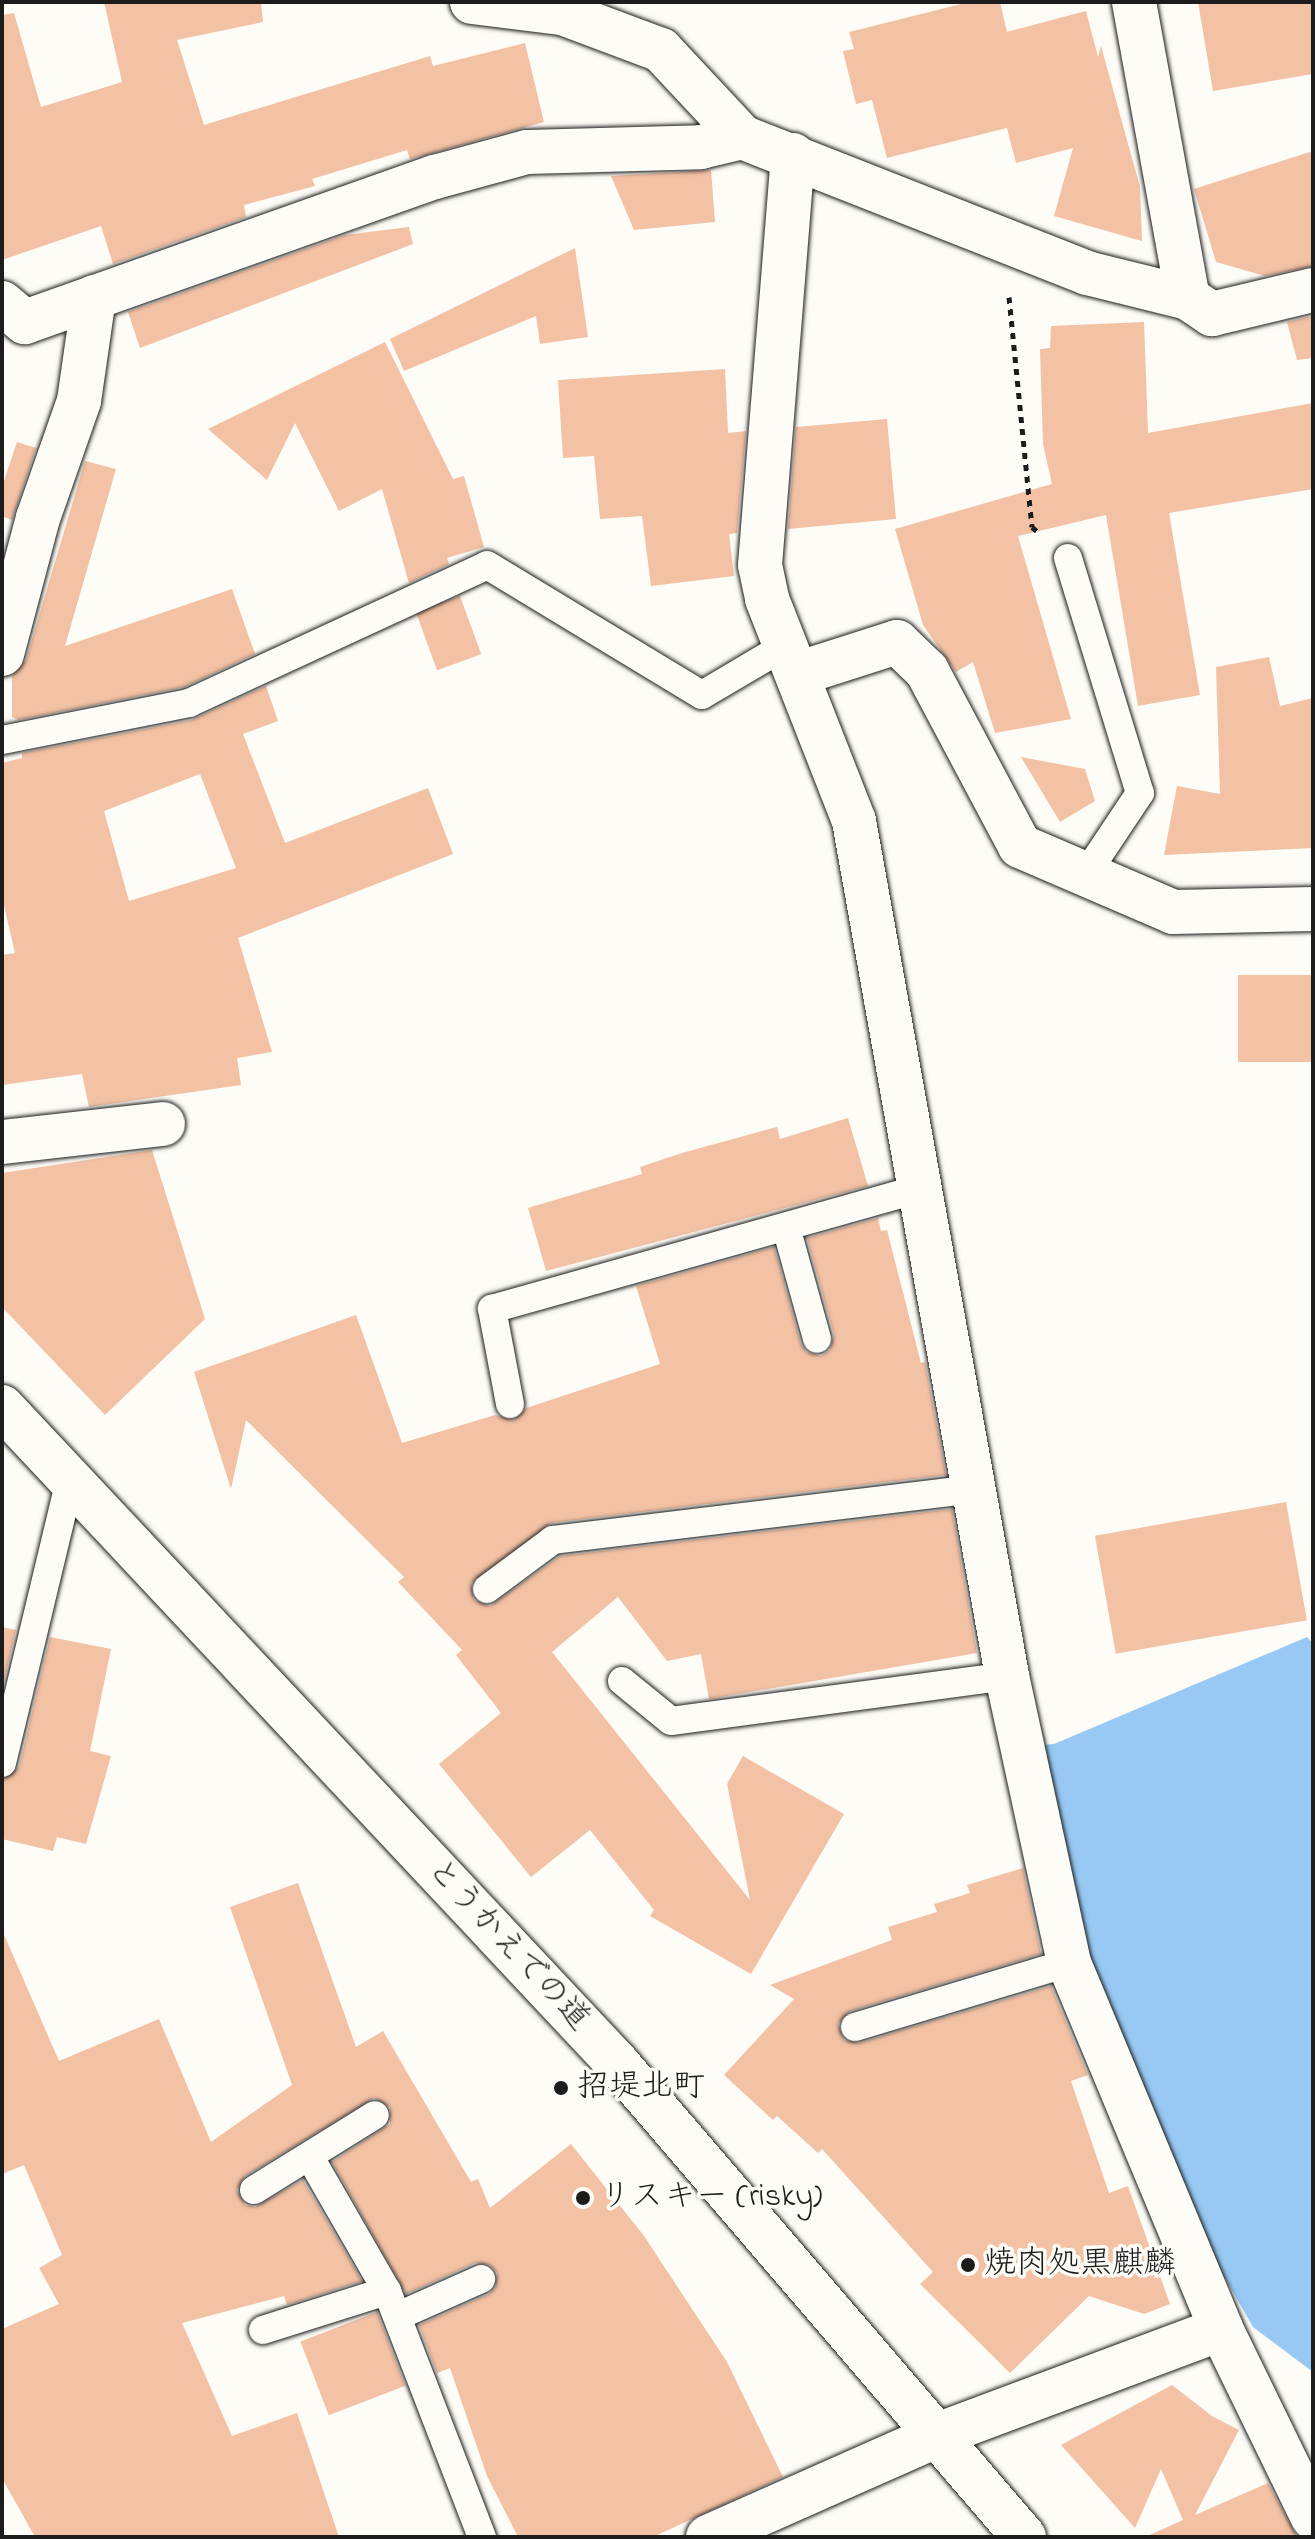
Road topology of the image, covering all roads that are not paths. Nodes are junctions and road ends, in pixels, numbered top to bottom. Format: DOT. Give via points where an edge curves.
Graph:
graph roads {
  1 [pos="472,2"];
  2 [pos="1134,2"];
  3 [pos="742,137"];
  4 [pos="793,155"];
  5 [pos="1313,290"];
  6 [pos="94,297"];
  7 [pos="1188,298"];
  8 [pos="2,303"];
  9 [pos="1068,558"];
  10 [pos="2,654"];
  11 [pos="791,660"];
  12 [pos="2,740"];
  13 [pos="1086,874"];
  14 [pos="1313,909"];
  15 [pos="163,1124"];
  16 [pos="2,1142"];
  17 [pos="919,1189"];
  18 [pos="786,1227"];
  19 [pos="817,1339"];
  20 [pos="510,1404"];
  21 [pos="2,1407"];
  22 [pos="70,1480"];
  23 [pos="973,1489"];
  24 [pos="487,1589"];
  25 [pos="1007,1676"];
  26 [pos="622,1681"];
  27 [pos="2,1763"];
  28 [pos="1069,1963"];
  29 [pos="855,2027"];
  30 [pos="375,2115"];
  31 [pos="311,2159"];
  32 [pos="254,2190"];
  33 [pos="481,2279"];
  34 [pos="393,2304"];
  35 [pos="1221,2329"];
  36 [pos="263,2330"];
  37 [pos="940,2434"];
  38 [pos="1313,2518"];
  39 [pos="482,2537"];
  40 [pos="708,2537"];
  41 [pos="1024,2537"];
  1 -- 3 [label="street" via="562,13 661,50"];
  2 -- 7 [label="street"];
  3 -- 4 [label="street"];
  3 -- 6 [label="street" via="701,147 527,152 435,177"];
  4 -- 7 [label="street" via="1087,273"];
  4 -- 11 [label="street" via="760,565"];
  5 -- 7 [label="street" via="1212,314"];
  6 -- 8 [label="street" via="25,322"];
  6 -- 10 [label="street" via="79,401 38,518"];
  9 -- 13 [label="lane" via="1140,793"];
  11 -- 12 [label="lane" via="702,695 487,565 189,703"];
  11 -- 13 [label="street" via="897,642 927,671 1020,846"];
  11 -- 17 [label="street" via="854,821"];
  13 -- 14 [label="street" via="1173,912"];
  15 -- 16 [label="street"];
  17 -- 18 [label="lane"];
  17 -- 23 [label="street"];
  18 -- 19 [label="lane"];
  18 -- 20 [label="lane" via="492,1309"];
  21 -- 22 [label="street, とうかえでの道"];
  22 -- 27 [label="lane"];
  22 -- 37 [label="street, とうかえでの道" via="617,2063 840,2327"];
  23 -- 24 [label="lane" via="553,1540"];
  23 -- 25 [label="street"];
  25 -- 26 [label="lane" via="671,1721"];
  25 -- 28 [label="street"];
  28 -- 29 [label="lane"];
  28 -- 35 [label="street"];
  30 -- 31 [label="lane"];
  31 -- 32 [label="lane"];
  31 -- 34 [label="lane"];
  33 -- 34 [label="lane"];
  34 -- 36 [label="lane"];
  34 -- 39 [label="lane"];
  35 -- 37 [label="street"];
  35 -- 38 [label="street"];
  37 -- 40 [label="street"];
  37 -- 41 [label="street, とうかえでの道"];
}
